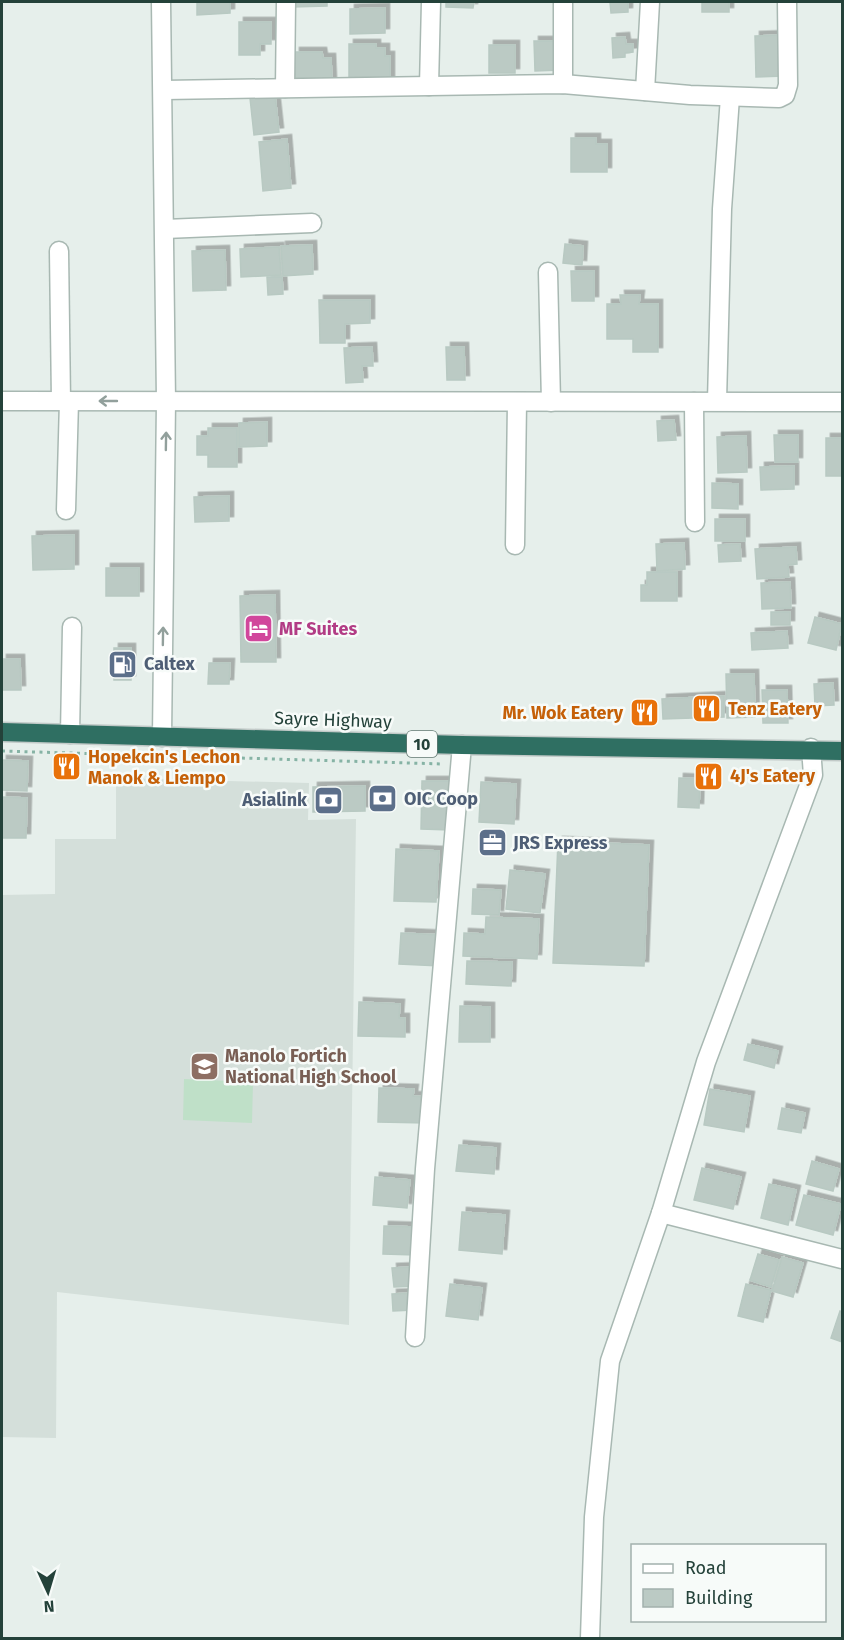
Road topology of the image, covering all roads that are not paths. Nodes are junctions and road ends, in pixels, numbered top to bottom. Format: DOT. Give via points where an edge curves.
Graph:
graph roads {
  1 [pos="161,2"];
  2 [pos="286,2"];
  3 [pos="431,2"];
  4 [pos="563,2"];
  5 [pos="650,2"];
  6 [pos="787,2"];
  7 [pos="563,84"];
  8 [pos="429,86"];
  9 [pos="285,88"];
  10 [pos="164,90"];
  11 [pos="645,91"];
  12 [pos="730,97"];
  13 [pos="312,223"];
  14 [pos="165,229"];
  15 [pos="59,251"];
  16 [pos="548,272"];
  17 [pos="2,401"];
  18 [pos="65,401"];
  19 [pos="166,401"];
  20 [pos="717,401"];
  21 [pos="517,402"];
  22 [pos="551,402"];
  23 [pos="694,402"];
  24 [pos="843,402"];
  25 [pos="66,510"];
  26 [pos="695,522"];
  27 [pos="515,545"];
  28 [pos="72,627"];
  29 [pos="2,732"];
  30 [pos="70,734"];
  31 [pos="162,736"];
  32 [pos="462,745"];
  33 [pos="811,748"];
  34 [pos="843,751"];
  35 [pos="660,1213"];
  36 [pos="843,1259"];
  37 [pos="415,1337"];
  38 [pos="590,1638"];
  1 -- 10 [label="street"];
  2 -- 9 [label="street"];
  3 -- 8 [label="street"];
  4 -- 7 [label="street"];
  5 -- 11 [label="street"];
  6 -- 12 [label="street" via="786,92 779,98"];
  7 -- 8 [label="street"];
  7 -- 11 [label="street"];
  8 -- 9 [label="street"];
  9 -- 10 [label="street"];
  10 -- 14 [label="street"];
  11 -- 12 [label="street"];
  12 -- 20 [label="street" via="722,209"];
  13 -- 14 [label="street"];
  14 -- 19 [label="street"];
  15 -- 18 [label="street"];
  16 -- 22 [label="street"];
  17 -- 18 [label="street"];
  19 -- 18 [label="street, one-way"];
  18 -- 25 [label="street"];
  19 -- 21 [label="street"];
  31 -- 19 [label="street, one-way"];
  20 -- 23 [label="street"];
  20 -- 24 [label="street"];
  21 -- 22 [label="street"];
  21 -- 27 [label="street"];
  22 -- 23 [label="street"];
  23 -- 26 [label="street"];
  28 -- 30 [label="street"];
  29 -- 30 [label="highway, Sayre Highway / 10"];
  30 -- 31 [label="highway, Sayre Highway / 10"];
  31 -- 32 [label="highway, Sayre Highway / 10"];
  32 -- 33 [label="highway, Sayre Highway / 10"];
  32 -- 37 [label="street" via="425,1169"];
  33 -- 34 [label="highway, Sayre Highway / 10"];
  33 -- 35 [label="street" via="813,775 706,1062"];
  35 -- 36 [label="street"];
  35 -- 38 [label="street" via="610,1361 594,1517"];
}
